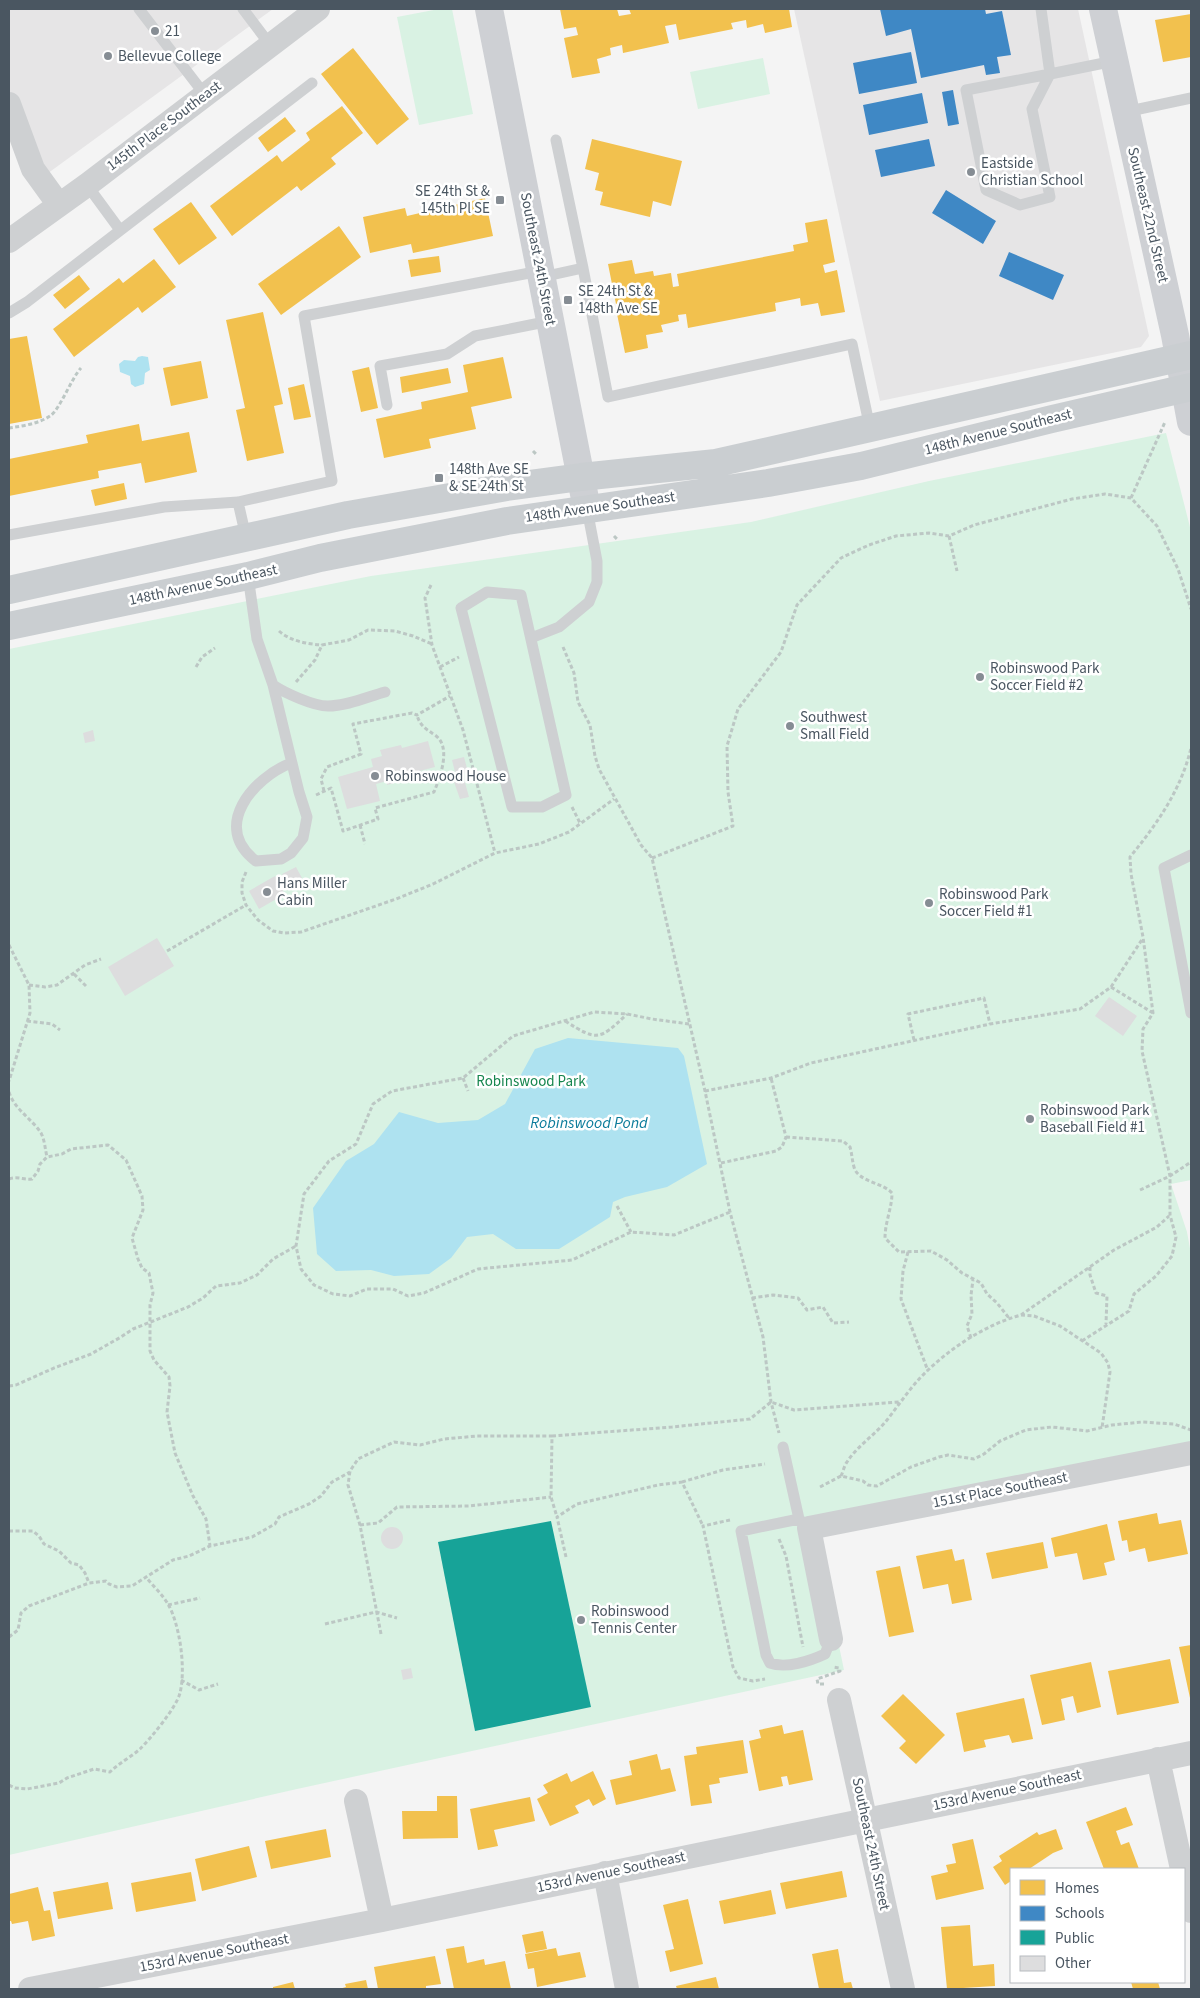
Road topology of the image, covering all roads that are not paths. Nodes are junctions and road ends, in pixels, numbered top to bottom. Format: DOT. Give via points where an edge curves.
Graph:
graph roads {
  1 [pos="138,9"];
  2 [pos="243,9"];
  3 [pos="318,9"];
  4 [pos="489,9"];
  5 [pos="1041,9"];
  6 [pos="1103,9"];
  7 [pos="271,46"];
  8 [pos="1114,61"];
  9 [pos="1050,74"];
  10 [pos="312,83"];
  11 [pos="205,95"];
  12 [pos="1191,98"];
  13 [pos="9,104"];
  14 [pos="1125,112"];
  15 [pos="556,140"];
  16 [pos="87,185"];
  17 [pos="59,204"];
  18 [pos="120,230"];
  19 [pos="9,241"];
  20 [pos="583,268"];
  21 [pos="541,274"];
  22 [pos="9,313"];
  23 [pos="550,321"];
  24 [pos="1185,356"];
  25 [pos="1188,388"];
  26 [pos="387,405"];
  27 [pos="1191,422"];
  28 [pos="870,428"];
  29 [pos="581,477"];
  30 [pos="238,502"];
  31 [pos="587,509"];
  32 [pos="9,534"];
  33 [pos="246,537"];
  34 [pos="248,576"];
  35 [pos="9,590"];
  36 [pos="9,626"];
  37 [pos="531,638"];
  38 [pos="273,685"];
  39 [pos="385,692"];
  40 [pos="292,763"];
  41 [pos="1191,855"];
  42 [pos="1191,1013"];
  43 [pos="783,1447"];
  44 [pos="1191,1453"];
  45 [pos="804,1524"];
  46 [pos="832,1639"];
  47 [pos="839,1700"];
  48 [pos="1191,1752"];
  49 [pos="1158,1759"];
  50 [pos="356,1802"];
  51 [pos="866,1819"];
  52 [pos="1182,1868"];
  53 [pos="605,1873"];
  54 [pos="1185,1881"];
  55 [pos="1191,1911"];
  56 [pos="382,1920"];
  57 [pos="30,1989"];
  58 [pos="627,1989"];
  59 [pos="903,1989"];
  1 -- 11 [label="lane"];
  2 -- 7 [label="lane"];
  3 -- 7 [label="street, 145th Place Southeast"];
  4 -- 21 [label="street, Southeast 24th Street"];
  5 -- 9 [label="lane"];
  6 -- 8 [label="street, Southeast 22nd Street"];
  7 -- 11 [label="street, 145th Place Southeast"];
  8 -- 9 [label="lane"];
  8 -- 14 [label="street, Southeast 22nd Street"];
  9 -- 9 [label="lane" via="966,90 986,190 1020,204 1050,197 1032,108"];
  10 -- 18 [label="lane"];
  11 -- 16 [label="street, 145th Place Southeast"];
  12 -- 14 [label="lane"];
  13 -- 17 [label="street" via="33,169"];
  14 -- 24 [label="street, Southeast 22nd Street" via="1175,335"];
  15 -- 20 [label="lane"];
  16 -- 17 [label="street, 145th Place Southeast"];
  16 -- 18 [label="lane"];
  17 -- 19 [label="street, 145th Place Southeast"];
  18 -- 22 [label="lane"];
  20 -- 21 [label="lane"];
  20 -- 28 [label="lane" via="608,397 852,344"];
  21 -- 23 [label="street, Southeast 24th Street"];
  21 -- 30 [label="lane" via="304,316 332,481"];
  23 -- 26 [label="lane" via="475,336 447,354 380,366"];
  23 -- 29 [label="street, Southeast 24th Street"];
  24 -- 25 [label="street, Southeast 22nd Street"];
  24 -- 28 [label="main road, 148th Avenue Southeast"];
  25 -- 27 [label="street, Southeast 22nd Street"];
  25 -- 31 [label="main road, 148th Avenue Southeast" via="861,466"];
  28 -- 29 [label="main road, 148th Avenue Southeast" via="716,463"];
  29 -- 31 [label="street, Southeast 24th Street"];
  29 -- 33 [label="main road, 148th Avenue Southeast" via="348,515"];
  30 -- 32 [label="lane" via="164,506"];
  30 -- 33 [label="lane"];
  31 -- 34 [label="main road, 148th Avenue Southeast" via="507,521 320,558"];
  31 -- 37 [label="lane" via="598,561 597,582 589,602 559,628"];
  33 -- 35 [label="main road, 148th Avenue Southeast"];
  34 -- 36 [label="main road, 148th Avenue Southeast"];
  34 -- 38 [label="lane" via="257,639"];
  37 -- 37 [label="lane" via="521,595 487,592 462,608 512,807 542,807 566,795"];
  38 -- 39 [label="lane" via="287,694 327,706"];
  38 -- 40 [label="lane"];
  40 -- 40 [label="lane" via="307,817 304,834 296,848 281,859 256,861 240,840 237,823 240,809 263,780"];
  41 -- 42 [label="lane" via="1164,868"];
  43 -- 45 [label="lane"];
  44 -- 45 [label="street, 151st Place Southeast"];
  45 -- 46 [label="street"];
  45 -- 46 [label="lane" via="740,1531 766,1655 770,1663 778,1666 807,1660 825,1654"];
  47 -- 51 [label="street, Southeast 24th Street"];
  48 -- 49 [label="street, 153rd Avenue Southeast"];
  49 -- 51 [label="street, 153rd Avenue Southeast"];
  49 -- 52 [label="street"];
  50 -- 56 [label="street"];
  51 -- 53 [label="street, 153rd Avenue Southeast"];
  51 -- 59 [label="street, Southeast 24th Street"];
  53 -- 56 [label="street, 153rd Avenue Southeast"];
  53 -- 58 [label="street"];
  54 -- 55 [label="street"];
  56 -- 57 [label="street, 153rd Avenue Southeast"];
}
